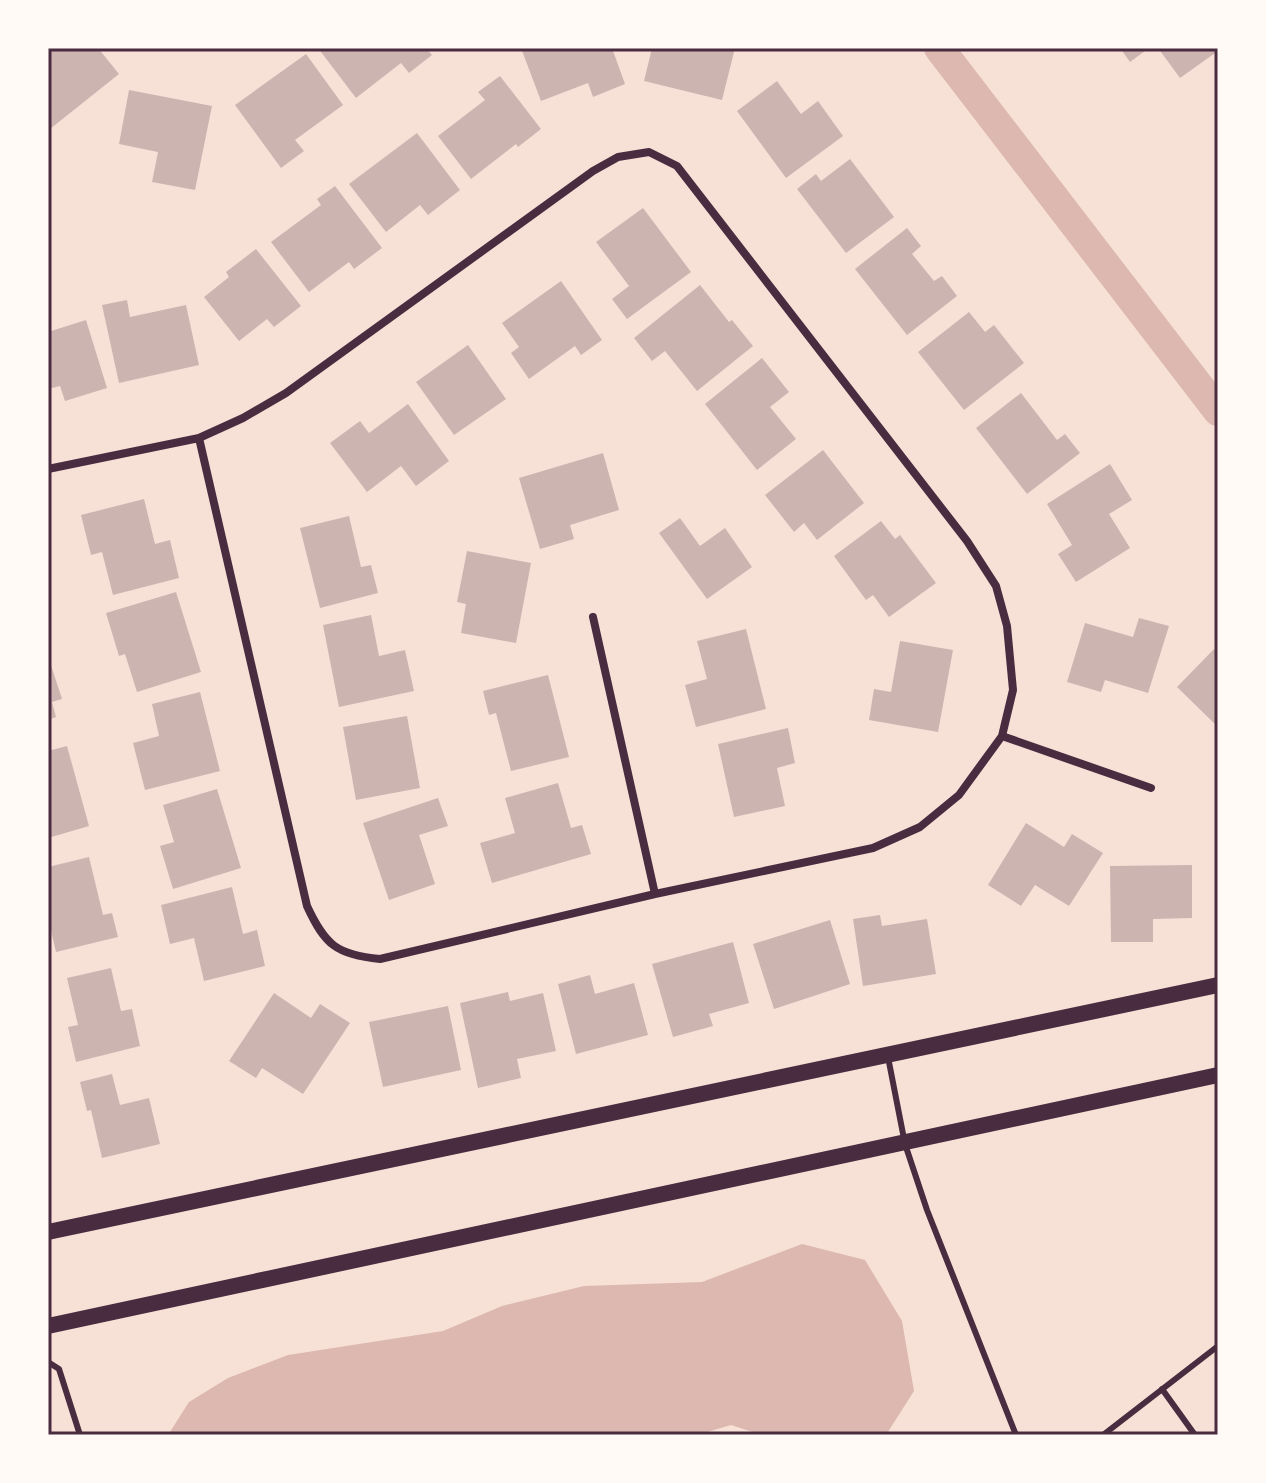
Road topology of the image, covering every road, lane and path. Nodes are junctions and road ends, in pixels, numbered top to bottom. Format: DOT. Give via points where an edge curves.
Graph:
graph roads {
  1 [pos="199,438"];
  2 [pos="48,469"];
  3 [pos="593,617"];
  4 [pos="1002,736"];
  5 [pos="1151,788"];
  6 [pos="655,894"];
  7 [pos="1218,985"];
  8 [pos="888,1053"];
  9 [pos="1218,1075"];
  10 [pos="905,1144"];
  11 [pos="48,1232"];
  12 [pos="48,1326"];
  13 [pos="1218,1346"];
  14 [pos="48,1362"];
  15 [pos="1162,1389"];
  16 [pos="80,1435"];
  17 [pos="1016,1435"];
  18 [pos="1103,1435"];
  19 [pos="1195,1435"];
  1 -- 2 [label="street"];
  1 -- 4 [label="street" via="286,393 593,171 618,157 649,152 677,166 967,541 996,586 1007,626 1013,690"];
  1 -- 6 [label="street" via="307,906 318,931 334,948 354,957 380,959"];
  3 -- 6 [label="street"];
  4 -- 5 [label="street"];
  4 -- 6 [label="street" via="959,795 920,827 885,843"];
  7 -- 8 [label="main road"];
  8 -- 10 [label="lane"];
  8 -- 11 [label="main road"];
  9 -- 10 [label="main road"];
  10 -- 12 [label="main road"];
  10 -- 17 [label="lane"];
  13 -- 15 [label="lane"];
  14 -- 16 [label="lane" via="59,1369"];
  15 -- 18 [label="lane"];
  15 -- 19 [label="lane"];
}
